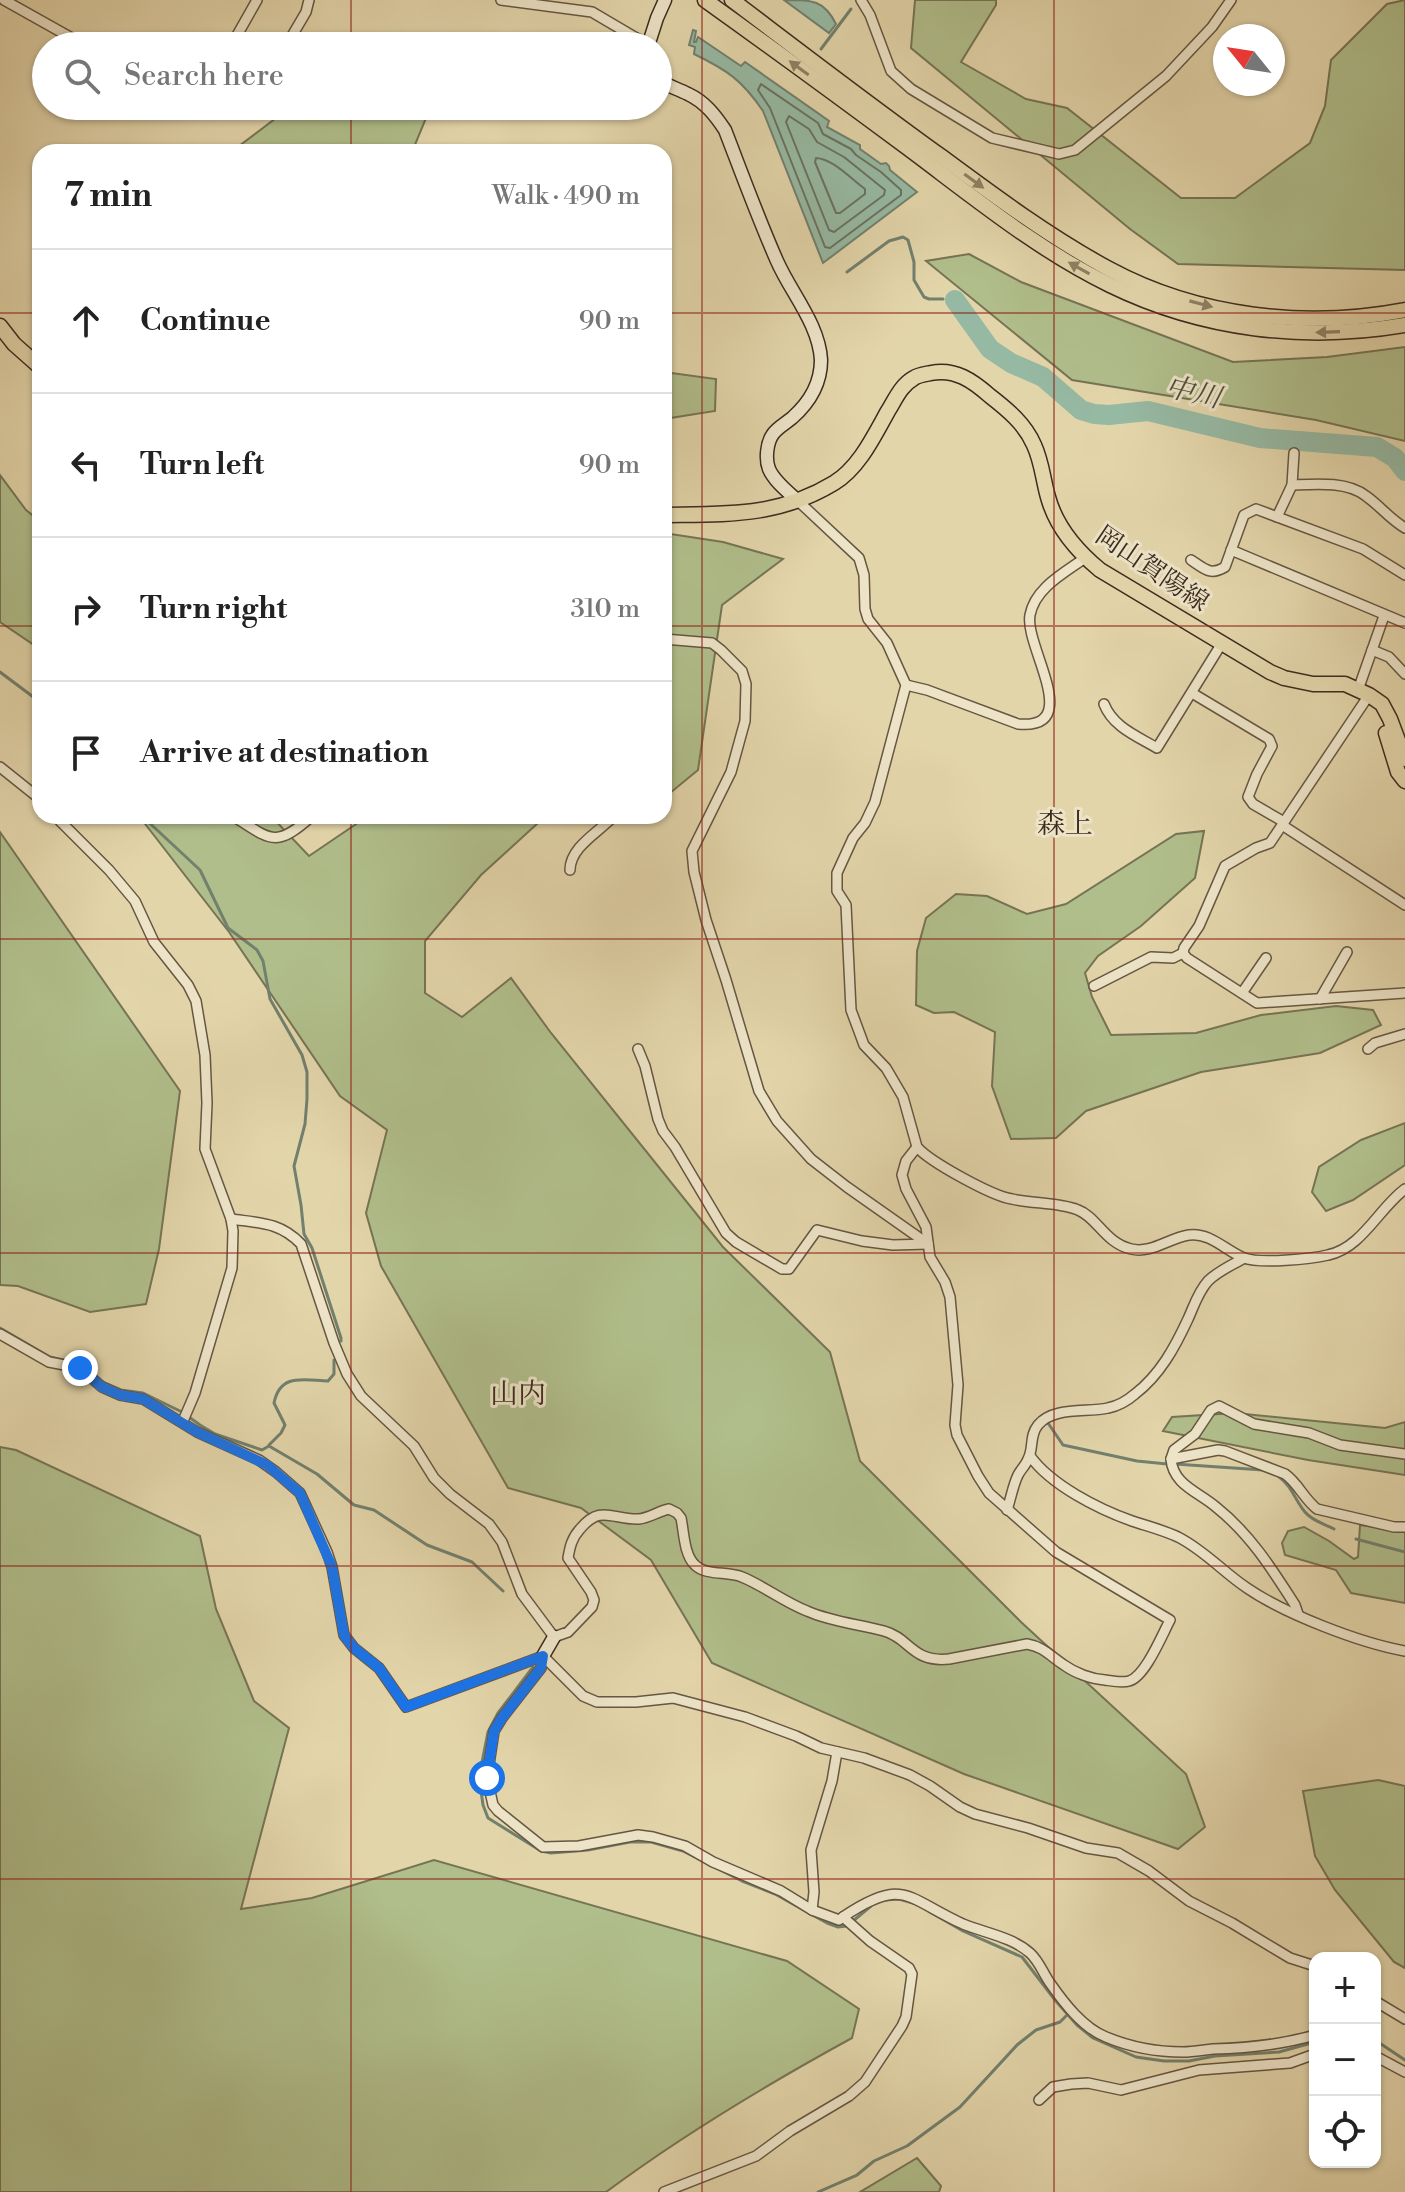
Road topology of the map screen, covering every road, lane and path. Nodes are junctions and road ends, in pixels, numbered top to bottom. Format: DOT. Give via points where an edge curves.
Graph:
graph roads {
  1 [pos="3,0"];
  2 [pos="257,0"];
  3 [pos="309,0"];
  4 [pos="501,0"];
  5 [pos="665,0"];
  6 [pos="705,0"];
  7 [pos="732,0"];
  8 [pos="861,0"];
  9 [pos="1231,0"];
  10 [pos="0,5"];
  11 [pos="61,32"];
  12 [pos="239,32"];
  13 [pos="294,32"];
  14 [pos="625,32"];
  15 [pos="652,32"];
  16 [pos="672,87"];
  17 [pos="1405,310"];
  18 [pos="1405,325"];
  19 [pos="0,326"];
  20 [pos="32,360"];
  21 [pos="1294,453"];
  22 [pos="1292,485"];
  23 [pos="797,500"];
  24 [pos="672,515"];
  25 [pos="1277,517"];
  26 [pos="1405,528"];
  27 [pos="1231,550"];
  28 [pos="1085,558"];
  29 [pos="1191,560"];
  30 [pos="1405,575"];
  31 [pos="1384,616"];
  32 [pos="1405,623"];
  33 [pos="672,640"];
  34 [pos="1222,643"];
  35 [pos="1372,650"];
  36 [pos="1405,674"];
  37 [pos="906,685"];
  38 [pos="1192,693"];
  39 [pos="1366,695"];
  40 [pos="1104,704"];
  41 [pos="1405,759"];
  42 [pos="0,767"];
  43 [pos="1405,781"];
  44 [pos="32,793"];
  45 [pos="63,824"];
  46 [pos="246,824"];
  47 [pos="303,824"];
  48 [pos="605,824"];
  49 [pos="1283,824"];
  50 [pos="570,870"];
  51 [pos="1405,905"];
  52 [pos="1347,952"];
  53 [pos="1183,953"];
  54 [pos="1266,958"];
  55 [pos="1094,986"];
  56 [pos="1242,993"];
  57 [pos="1405,993"];
  58 [pos="1320,999"];
  59 [pos="1405,1034"];
  60 [pos="638,1049"];
  61 [pos="1368,1049"];
  62 [pos="917,1147"];
  63 [pos="1405,1189"];
  64 [pos="231,1219"];
  65 [pos="928,1244"];
  66 [pos="1244,1258"];
  67 [pos="0,1334"];
  68 [pos="185,1416"];
  69 [pos="1405,1454"];
  70 [pos="1030,1456"];
  71 [pos="1171,1459"];
  72 [pos="1007,1510"];
  73 [pos="1405,1527"];
  74 [pos="1298,1614"];
  75 [pos="554,1637"];
  76 [pos="1405,1651"];
  77 [pos="543,1656"];
  78 [pos="837,1752"];
  79 [pos="812,1910"];
  80 [pos="847,1922"];
  81 [pos="1309,1964"];
  82 [pos="1381,2005"];
  83 [pos="1405,2019"];
  84 [pos="1309,2036"];
  85 [pos="1309,2056"];
  86 [pos="1381,2059"];
  87 [pos="1192,2061"];
  88 [pos="1405,2072"];
  89 [pos="1039,2100"];
  90 [pos="664,2192"];
  1 -- 10 [label="street"];
  1 -- 11 [label="street"];
  2 -- 12 [label="street"];
  3 -- 13 [label="street"];
  4 -- 14 [label="street" via="592,12"];
  5 -- 15 [label="street"];
  18 -- 6 [label="main road, one-way" via="1321,333 1236,326 1151,303 1109,284 1013,226"];
  7 -- 17 [label="main road, one-way" via="1013,209 1110,269 1204,306 1271,317 1348,318"];
  8 -- 9 [label="street" via="891,71 911,89 992,138 1059,154 1075,150 1166,76"];
  16 -- 23 [label="street" via="704,104 725,130 820,350 815,389 768,445 769,469"];
  19 -- 20 [label="main road"];
  21 -- 22 [label="street"];
  22 -- 25 [label="street"];
  22 -- 26 [label="street" via="1351,487"];
  23 -- 24 [label="main road, 岡山賀陽線" via="743,514"];
  23 -- 28 [label="main road, 岡山賀陽線" via="838,480 857,462 900,390 913,378 941,371 973,381 1019,421 1033,442 1058,521"];
  23 -- 37 [label="street" via="859,558 868,619 887,643"];
  25 -- 27 [label="street" via="1256,509 1244,515"];
  25 -- 30 [label="street" via="1363,549"];
  27 -- 29 [label="street" via="1225,567 1216,572"];
  27 -- 31 [label="street"];
  28 -- 34 [label="main road, 岡山賀陽線"];
  28 -- 37 [label="street" via="1046,587 1030,613 1051,707 1044,721 1018,724"];
  31 -- 32 [label="street"];
  31 -- 35 [label="street"];
  33 -- 65 [label="street" via="712,643 742,671 746,684 745,721 731,772 692,851 706,920 759,1091 811,1159"];
  34 -- 38 [label="street"];
  34 -- 39 [label="main road, 岡山賀陽線" via="1284,678 1345,684"];
  35 -- 36 [label="street" via="1389,657"];
  35 -- 39 [label="street"];
  37 -- 62 [label="street" via="875,802 837,873 837,891 846,905 851,1010 864,1045 903,1097"];
  38 -- 40 [label="street" via="1157,748 1119,726"];
  38 -- 49 [label="street" via="1269,739 1272,746 1248,797"];
  39 -- 41 [label="main road" via="1382,704"];
  39 -- 43 [label="main road" via="1380,711"];
  39 -- 49 [label="street"];
  42 -- 44 [label="street"];
  45 -- 64 [label="street" via="135,901 154,942 196,1001 206,1071 205,1149"];
  46 -- 47 [label="street" via="281,839"];
  48 -- 50 [label="street" via="576,851"];
  49 -- 51 [label="street"];
  49 -- 53 [label="street" via="1270,843 1225,866"];
  52 -- 58 [label="street"];
  53 -- 55 [label="street" via="1151,957"];
  53 -- 56 [label="street"];
  54 -- 56 [label="street"];
  56 -- 58 [label="street" via="1257,1003"];
  57 -- 58 [label="street"];
  59 -- 61 [label="street"];
  60 -- 65 [label="street" via="663,1131 736,1242 782,1269 789,1269 817,1230 893,1245"];
  62 -- 65 [label="street" via="902,1175 926,1227"];
  62 -- 66 [label="street" via="932,1161 1002,1197 1079,1210 1107,1237 1129,1249 1152,1248 1190,1235 1220,1243"];
  63 -- 66 [label="street" via="1342,1251"];
  64 -- 68 [label="street" via="232,1268"];
  64 -- 75 [label="street" via="276,1225 301,1244 334,1343 361,1396 414,1446 450,1494 489,1524 502,1542 522,1594"];
  65 -- 72 [label="street" via="950,1297 957,1435 983,1484"];
  66 -- 70 [label="street" via="1200,1291 1174,1349 1139,1392 1109,1408 1049,1416 1033,1432"];
  67 -- 68 [label="street" via="49,1362 80,1368 120,1395"];
  68 -- 77 [label="street" via="197,1432 267,1465 300,1493 332,1567 344,1635 379,1668 406,1707"];
  69 -- 71 [label="street" via="1254,1424 1219,1406"];
  70 -- 72 [label="street"];
  70 -- 74 [label="street" via="1040,1470 1088,1501 1176,1536 1247,1588"];
  71 -- 73 [label="street" via="1225,1451 1285,1474 1317,1509"];
  71 -- 74 [label="street" via="1174,1474 1185,1486 1215,1506 1256,1546"];
  72 -- 75 [label="street" via="1056,1552 1170,1620 1132,1681 1097,1680 1027,1644 928,1658 888,1631 830,1620 742,1577 697,1568 681,1518 669,1509 637,1519 589,1518 570,1545 568,1558 591,1592 592,1607 568,1632"];
  74 -- 76 [label="street"];
  75 -- 77 [label="street"];
  77 -- 78 [label="street" via="583,1696 597,1702 682,1699"];
  77 -- 79 [label="street" via="541,1668 494,1731 487,1778 498,1811 543,1847 638,1835 685,1846"];
  78 -- 79 [label="street" via="811,1850"];
  78 -- 81 [label="street" via="910,1775 975,1814 1118,1853 1189,1901"];
  79 -- 80 [label="street"];
  80 -- 87 [label="street" via="879,1896 919,1899 1030,1953 1092,2030"];
  80 -- 90 [label="street" via="912,1974 906,2017 888,2050 865,2082 837,2105 756,2156"];
  82 -- 83 [label="street"];
  84 -- 87 [label="street"];
  85 -- 87 [label="street" via="1290,2063"];
  86 -- 88 [label="street"];
  87 -- 89 [label="street" via="1121,2090 1088,2083 1062,2085"];
}
